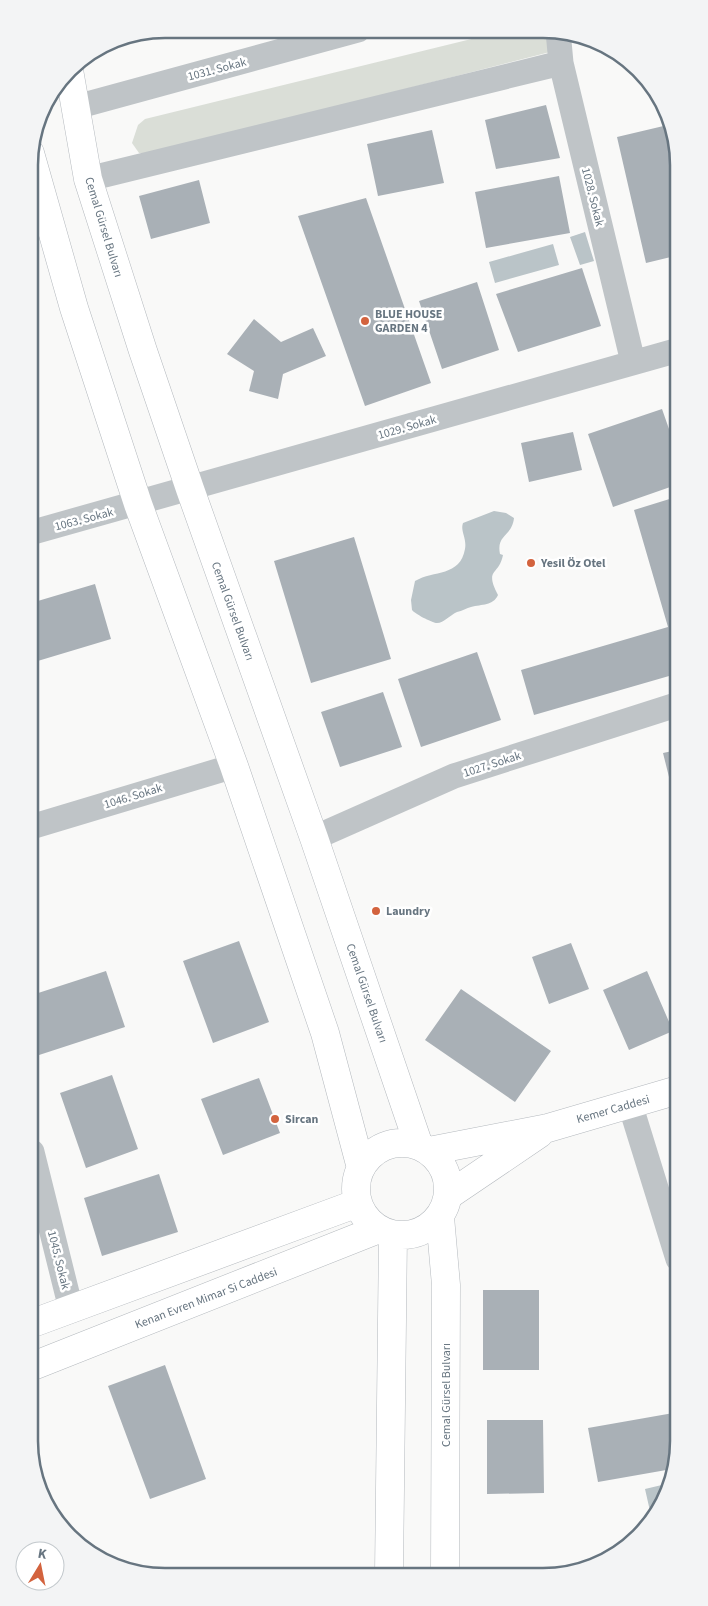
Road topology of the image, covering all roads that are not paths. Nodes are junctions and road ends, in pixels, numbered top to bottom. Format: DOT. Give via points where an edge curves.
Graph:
graph roads {
  1 [pos="329,38"];
  2 [pos="559,39"];
  3 [pos="561,63"];
  4 [pos="71,79"];
  5 [pos="76,107"];
  6 [pos="88,179"];
  7 [pos="38,181"];
  8 [pos="670,357"];
  9 [pos="633,362"];
  10 [pos="190,489"];
  11 [pos="138,504"];
  12 [pos="38,531"];
  13 [pos="670,707"];
  14 [pos="234,766"];
  15 [pos="38,825"];
  16 [pos="314,838"];
  17 [pos="670,1092"];
  18 [pos="630,1104"];
  19 [pos="548,1128"];
  20 [pos="424,1148"];
  21 [pos="361,1168"];
  22 [pos="38,1176"];
  23 [pos="358,1203"];
  24 [pos="444,1206"];
  25 [pos="386,1232"];
  26 [pos="670,1233"];
  27 [pos="71,1309"];
  28 [pos="38,1321"];
  29 [pos="38,1364"];
  30 [pos="389,1568"];
  31 [pos="445,1568"];
  1 -- 5 [label="street, 1031. Sokak"];
  2 -- 3 [label="street, 1028. Sokak"];
  3 -- 6 [label="street"];
  3 -- 9 [label="street, 1028. Sokak"];
  4 -- 5 [label="main road, Cemal Gürsel Bulvarı"];
  5 -- 6 [label="main road, Cemal Gürsel Bulvarı"];
  6 -- 10 [label="main road, Cemal Gürsel Bulvarı"];
  7 -- 11 [label="main road" via="74,308"];
  8 -- 9 [label="street, 1029. Sokak"];
  9 -- 10 [label="street, 1029. Sokak"];
  10 -- 11 [label="street, 1029. Sokak"];
  10 -- 16 [label="main road, Cemal Gürsel Bulvarı"];
  11 -- 12 [label="street, 1063. Sokak"];
  11 -- 14 [label="main road"];
  13 -- 16 [label="street, 1027. Sokak" via="454,776"];
  14 -- 15 [label="street, 1046. Sokak"];
  14 -- 21 [label="main road" via="325,1033"];
  16 -- 20 [label="main road, Cemal Gürsel Bulvarı"];
  17 -- 18 [label="main road, Kemer Caddesi"];
  18 -- 19 [label="main road, Kemer Caddesi"];
  18 -- 26 [label="street"];
  19 -- 20 [label="main road"];
  19 -- 24 [label="main road"];
  20 -- 21 [label="main road" via="405,1143 392,1144 368,1157"];
  20 -- 24 [label="main road" via="445,1170 449,1182"];
  21 -- 23 [label="main road" via="357,1179"];
  22 -- 27 [label="street, 1045. Sokak"];
  23 -- 25 [label="main road" via="370,1223"];
  23 -- 27 [label="main road"];
  24 -- 25 [label="main road" via="431,1226 419,1233 406,1236"];
  24 -- 31 [label="main road, Cemal Gürsel Bulvarı"];
  25 -- 29 [label="main road, Kenan Evren Mimar Si Caddesi"];
  25 -- 30 [label="main road"];
  27 -- 28 [label="main road"];
}
